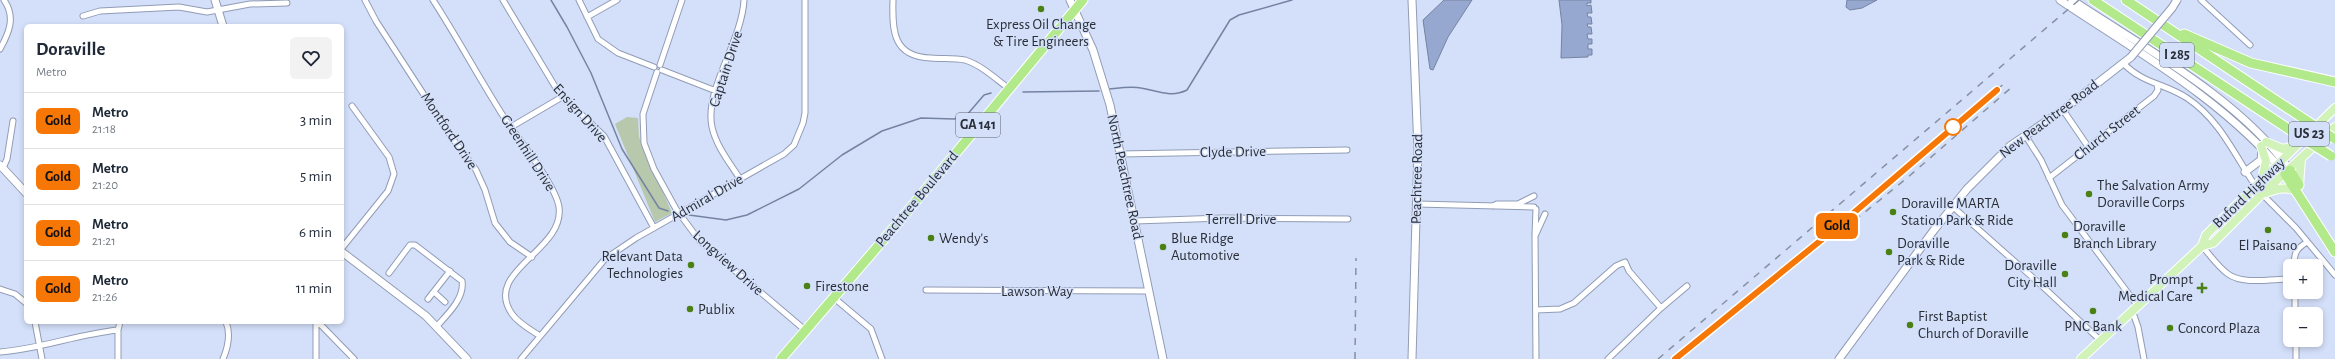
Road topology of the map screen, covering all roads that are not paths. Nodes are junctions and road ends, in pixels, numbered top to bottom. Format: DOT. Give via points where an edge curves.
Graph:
graph roads {
  1 [pos="4,0"];
  2 [pos="215,0"];
  3 [pos="365,0"];
  4 [pos="433,0"];
  5 [pos="503,0"];
  6 [pos="579,0"];
  7 [pos="617,0"];
  8 [pos="682,0"];
  9 [pos="744,0"];
  10 [pos="805,0"];
  11 [pos="893,0"];
  12 [pos="1070,0"];
  13 [pos="1083,0"];
  14 [pos="1412,0"];
  15 [pos="2060,0"];
  16 [pos="2072,0"];
  17 [pos="2093,0"];
  18 [pos="2126,0"];
  19 [pos="2178,0"];
  20 [pos="2201,0"];
  21 [pos="287,3"];
  22 [pos="218,10"];
  23 [pos="1075,10"];
  24 [pos="83,16"];
  25 [pos="587,17"];
  26 [pos="222,24"];
  27 [pos="2163,25"];
  28 [pos="2250,45"];
  29 [pos="0,49"];
  30 [pos="2123,63"];
  31 [pos="658,68"];
  32 [pos="2322,80"];
  33 [pos="2335,82"];
  34 [pos="2157,84"];
  35 [pos="1008,88"];
  36 [pos="2335,89"];
  37 [pos="716,91"];
  38 [pos="562,96"];
  39 [pos="352,106"];
  40 [pos="2335,108"];
  41 [pos="2063,110"];
  42 [pos="13,121"];
  43 [pos="511,127"];
  44 [pos="2335,127"];
  45 [pos="2025,135"];
  46 [pos="2335,139"];
  47 [pos="2300,143"];
  48 [pos="2263,144"];
  49 [pos="2089,148"];
  50 [pos="1347,150"];
  51 [pos="1120,154"];
  52 [pos="2333,157"];
  53 [pos="2301,159"];
  54 [pos="2281,163"];
  55 [pos="1,166"];
  56 [pos="2245,172"];
  57 [pos="2287,172"];
  58 [pos="2049,178"];
  59 [pos="740,179"];
  60 [pos="2259,184"];
  61 [pos="24,187"];
  62 [pos="2298,188"];
  63 [pos="2262,194"];
  64 [pos="1534,196"];
  65 [pos="1417,204"];
  66 [pos="1493,206"];
  67 [pos="1952,206"];
  68 [pos="680,214"];
  69 [pos="1546,214"];
  70 [pos="1348,219"];
  71 [pos="1135,221"];
  72 [pos="654,228"];
  73 [pos="1535,236"];
  74 [pos="2307,242"];
  75 [pos="2335,244"];
  76 [pos="344,246"];
  77 [pos="2202,246"];
  78 [pos="2335,252"];
  79 [pos="344,254"];
  80 [pos="532,257"];
  81 [pos="2294,259"];
  82 [pos="450,271"];
  83 [pos="389,273"];
  84 [pos="2335,275"];
  85 [pos="2283,279"];
  86 [pos="1686,286"];
  87 [pos="0,289"];
  88 [pos="926,290"];
  89 [pos="1149,291"];
  90 [pos="434,292"];
  91 [pos="833,296"];
  92 [pos="428,299"];
  93 [pos="24,301"];
  94 [pos="445,302"];
  95 [pos="2134,307"];
  96 [pos="1661,308"];
  97 [pos="1536,310"];
  98 [pos="35,324"];
  99 [pos="120,324"];
  100 [pos="227,324"];
  101 [pos="317,324"];
  102 [pos="319,324"];
  103 [pos="436,327"];
  104 [pos="118,330"];
  105 [pos="805,330"];
  106 [pos="540,336"];
  107 [pos="2100,340"];
  108 [pos="40,347"];
  109 [pos="2296,347"];
  110 [pos="0,352"];
  111 [pos="42,359"];
  112 [pos="118,359"];
  113 [pos="223,359"];
  114 [pos="316,359"];
  115 [pos="354,359"];
  116 [pos="467,359"];
  117 [pos="521,359"];
  118 [pos="781,359"];
  119 [pos="882,359"];
  120 [pos="1163,359"];
  121 [pos="1412,359"];
  122 [pos="1536,359"];
  123 [pos="1608,359"];
  124 [pos="1839,359"];
  125 [pos="2080,359"];
  126 [pos="2144,359"];
  127 [pos="2296,359"];
  1 -- 29 [label="street" via="11,20"];
  2 -- 22 [label="street"];
  3 -- 80 [label="street, Montford Drive" via="450,135 476,170 495,222 510,242"];
  4 -- 43 [label="street, Greenhill Drive"];
  5 -- 38 [label="street, Ensign Drive"];
  6 -- 25 [label="street"];
  7 -- 25 [label="street"];
  8 -- 31 [label="street, Longview Drive"];
  9 -- 37 [label="street, Captain Drive" via="739,30"];
  10 -- 59 [label="street, Admiral Drive" via="805,96 804,118 799,134 794,145 784,154"];
  11 -- 35 [label="street" via="894,33 900,46 918,57 965,60 982,68"];
  12 -- 23 [label="street, North Peachtree Road"];
  13 -- 23 [label="highway, Peachtree Boulevard / GA 141"];
  14 -- 65 [label="street, Peachtree Road" via="1417,117"];
  15 -- 48 [label="street" via="2199,94"];
  16 -- 48 [label="street" via="2218,98"];
  17 -- 52 [label="highway, I 285, bridge"];
  18 -- 27 [label="highway, I 285"];
  19 -- 30 [label="street, New Peachtree Road, bridge" via="2131,57"];
  20 -- 28 [label="street"];
  21 -- 22 [label="street" via="250,4"];
  22 -- 24 [label="street" via="207,12 188,8 160,8 93,11"];
  22 -- 26 [label="street"];
  23 -- 35 [label="highway, Peachtree Boulevard / GA 141"];
  23 -- 51 [label="street, North Peachtree Road" via="1093,50 1104,84"];
  25 -- 31 [label="street" via="598,39 613,50"];
  27 -- 32 [label="highway" via="2251,63"];
  27 -- 46 [label="highway, I 285, bridge"];
  30 -- 34 [label="street" via="2134,74"];
  30 -- 41 [label="street, New Peachtree Road"];
  31 -- 37 [label="street"];
  31 -- 68 [label="street, Longview Drive" via="645,106 644,143 654,169"];
  32 -- 33 [label="highway"];
  32 -- 36 [label="highway"];
  34 -- 49 [label="street, Church Street" via="2158,90 2154,96"];
  34 -- 56 [label="street" via="2172,90 2202,109 2226,136"];
  35 -- 91 [label="highway, Peachtree Boulevard / GA 141" via="895,226"];
  37 -- 59 [label="street, Captain Drive" via="711,118 712,128"];
  38 -- 43 [label="street"];
  38 -- 72 [label="street, Ensign Drive" via="604,136"];
  39 -- 76 [label="street" via="389,157 394,174 388,191"];
  40 -- 47 [label="main road, Buford Highway / US 23"];
  41 -- 45 [label="street, New Peachtree Road"];
  41 -- 49 [label="street"];
  42 -- 55 [label="street" via="7,159"];
  43 -- 80 [label="street, Greenhill Drive" via="554,192 559,209 560,216 552,234"];
  44 -- 53 [label="main road, Buford Highway / US 23"];
  45 -- 58 [label="street"];
  45 -- 67 [label="street, New Peachtree Road" via="1986,169"];
  47 -- 48 [label="main road" via="2283,149"];
  47 -- 54 [label="main road, Buford Highway / US 23"];
  48 -- 54 [label="street"];
  48 -- 56 [label="street" via="2261,160"];
  48 -- 60 [label="main road" via="2266,161"];
  49 -- 58 [label="street, Church Street"];
  50 -- 51 [label="street, Clyde Drive"];
  51 -- 71 [label="street, North Peachtree Road"];
  53 -- 57 [label="main road, Buford Highway / US 23"];
  53 -- 62 [label="main road"];
  54 -- 57 [label="street"];
  54 -- 60 [label="main road, Buford Highway / US 23"];
  55 -- 61 [label="street"];
  56 -- 60 [label="street"];
  57 -- 62 [label="highway"];
  57 -- 63 [label="main road, Buford Highway / US 23"];
  58 -- 95 [label="street" via="2070,217"];
  59 -- 68 [label="street, Admiral Drive"];
  60 -- 77 [label="main road, Buford Highway / US 23" via="2206,235"];
  62 -- 63 [label="main road" via="2282,188"];
  62 -- 75 [label="highway"];
  62 -- 78 [label="highway"];
  63 -- 74 [label="street"];
  63 -- 77 [label="main road, Buford Highway / US 23" via="2213,242"];
  64 -- 66 [label="street" via="1518,204"];
  65 -- 66 [label="street"];
  65 -- 121 [label="street, Peachtree Road"];
  66 -- 73 [label="street" via="1535,208"];
  67 -- 107 [label="street"];
  67 -- 124 [label="street, New Peachtree Road"];
  68 -- 72 [label="street, Admiral Drive"];
  68 -- 105 [label="street, Longview Drive" via="705,246"];
  69 -- 73 [label="street"];
  70 -- 71 [label="street, Terrell Drive" via="1223,218"];
  71 -- 89 [label="street, North Peachtree Road"];
  72 -- 106 [label="street, Admiral Drive" via="605,259"];
  73 -- 97 [label="street"];
  74 -- 81 [label="street" via="2297,249"];
  74 -- 84 [label="street"];
  77 -- 85 [label="street" via="2219,266 2234,277 2245,280"];
  77 -- 95 [label="main road, Buford Highway / US 23"];
  79 -- 103 [label="street"];
  80 -- 106 [label="street, Greenhill Drive" via="512,276 506,285 505,295 512,315"];
  82 -- 83 [label="street" via="415,245 410,245"];
  82 -- 90 [label="street"];
  82 -- 103 [label="street" via="462,281 464,288 454,306"];
  86 -- 96 [label="street"];
  87 -- 93 [label="street" via="15,294"];
  88 -- 89 [label="street, Lawson Way"];
  89 -- 120 [label="street, North Peachtree Road"];
  90 -- 92 [label="street"];
  90 -- 94 [label="street"];
  91 -- 105 [label="highway, Peachtree Boulevard / GA 141"];
  91 -- 119 [label="street" via="871,329"];
  95 -- 107 [label="main road, Buford Highway / US 23"];
  95 -- 126 [label="street"];
  96 -- 97 [label="street" via="1624,262 1574,303 1560,309"];
  96 -- 123 [label="street"];
  97 -- 122 [label="street"];
  98 -- 108 [label="street"];
  99 -- 104 [label="street"];
  100 -- 113 [label="street" via="228,346"];
  101 -- 114 [label="street"];
  102 -- 115 [label="street"];
  103 -- 116 [label="street"];
  104 -- 108 [label="street" via="91,332"];
  104 -- 112 [label="street"];
  105 -- 118 [label="highway, Peachtree Boulevard / GA 141"];
  106 -- 117 [label="street, Admiral Drive"];
  107 -- 125 [label="main road, Buford Highway / US 23"];
  108 -- 110 [label="street"];
  108 -- 111 [label="street"];
  109 -- 127 [label="street"];
}
